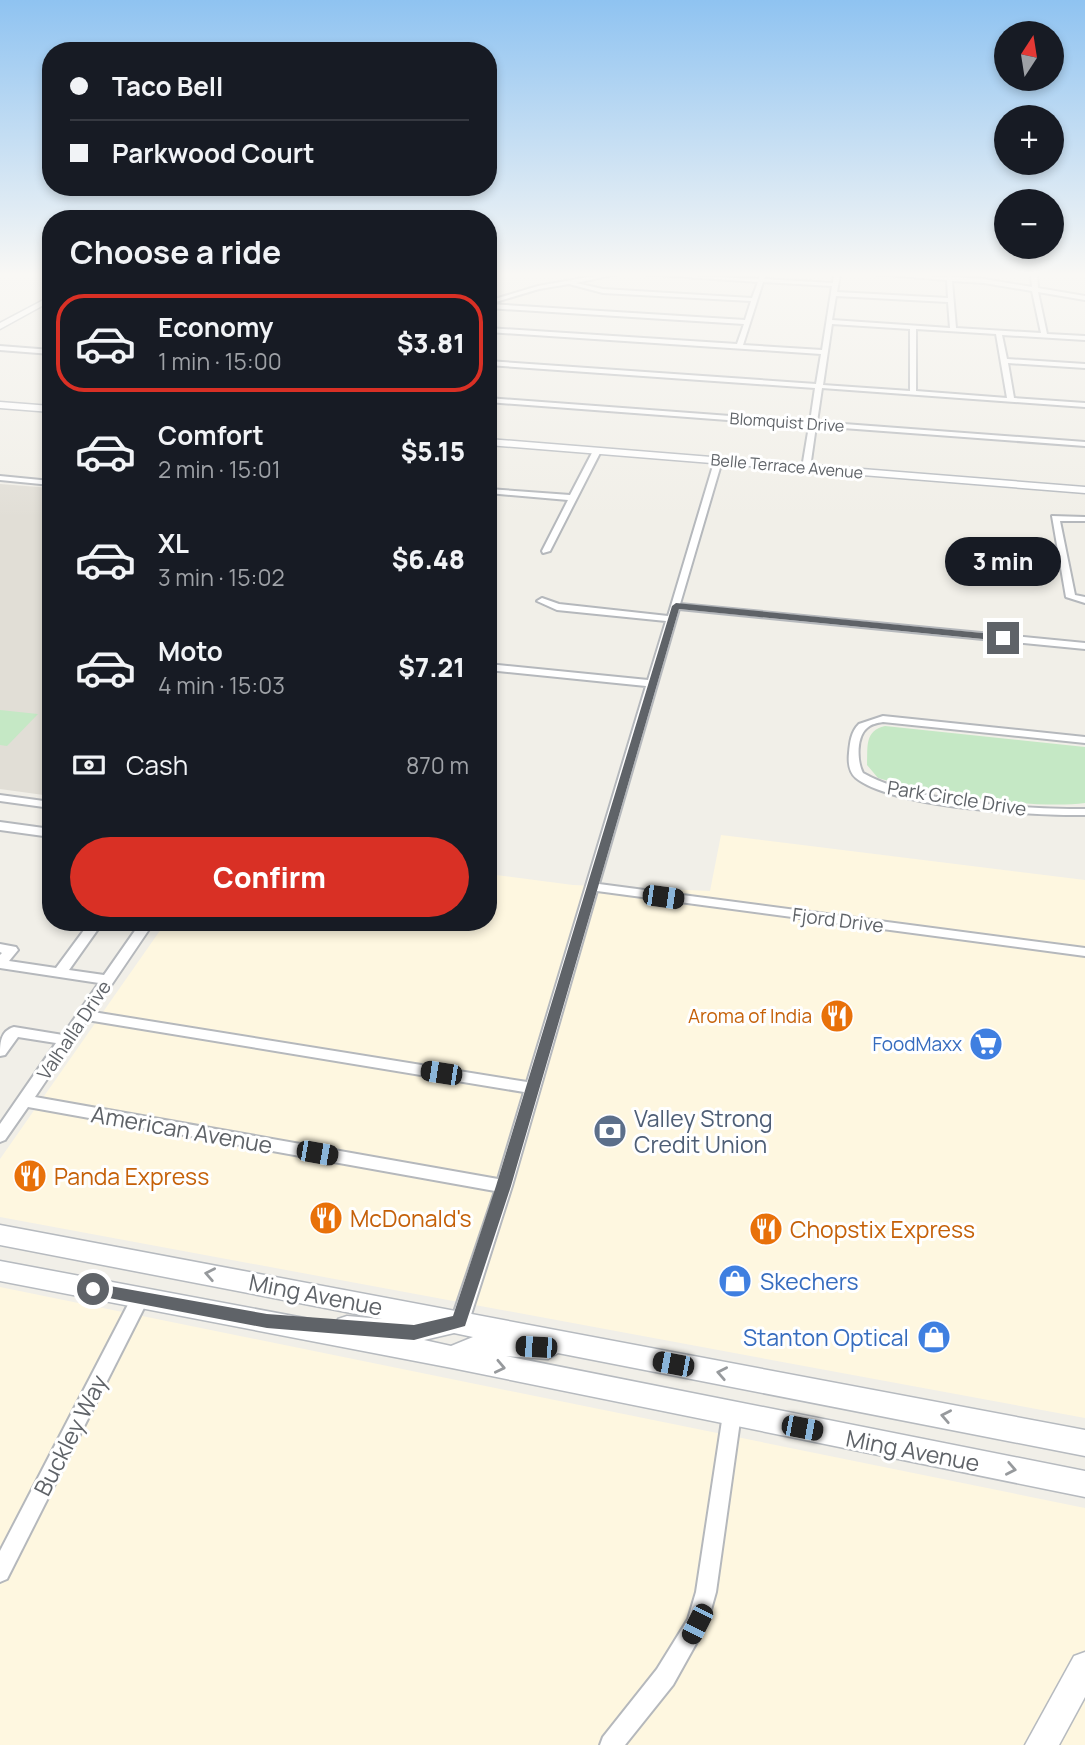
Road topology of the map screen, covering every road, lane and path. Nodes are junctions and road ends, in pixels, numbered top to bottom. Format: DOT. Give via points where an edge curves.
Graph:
graph roads {
  1 [pos="823,355"];
  2 [pos="913,355"];
  3 [pos="1003,355"];
  4 [pos="1004,361"];
  5 [pos="497,364"];
  6 [pos="1085,366"];
  7 [pos="818,386"];
  8 [pos="913,393"];
  9 [pos="1011,399"];
  10 [pos="497,401"];
  11 [pos="0,405"];
  12 [pos="1085,405"];
  13 [pos="42,408"];
  14 [pos="812,424"];
  15 [pos="497,443"];
  16 [pos="1085,444"];
  17 [pos="597,451"];
  18 [pos="718,461"];
  19 [pos="806,468"];
  20 [pos="0,478"];
  21 [pos="42,482"];
  22 [pos="497,492"];
  23 [pos="1084,493"];
  24 [pos="573,498"];
  25 [pos="1085,519"];
  26 [pos="546,551"];
  27 [pos="1085,600"];
  28 [pos="542,601"];
  29 [pos="674,612"];
  30 [pos="1085,646"];
  31 [pos="497,668"];
  32 [pos="653,684"];
  33 [pos="1085,740"];
  34 [pos="0,798"];
  35 [pos="42,804"];
  36 [pos="1085,812"];
  37 [pos="0,827"];
  38 [pos="42,832"];
  39 [pos="592,887"];
  40 [pos="90,931"];
  41 [pos="142,931"];
  42 [pos="0,948"];
  43 [pos="1085,952"];
  44 [pos="60,972"];
  45 [pos="108,979"];
  46 [pos="84,1015"];
  47 [pos="66,1040"];
  48 [pos="0,1051"];
  49 [pos="532,1088"];
  50 [pos="25,1101"];
  51 [pos="0,1136"];
  52 [pos="504,1186"];
  53 [pos="0,1235"];
  54 [pos="0,1271"];
  55 [pos="140,1298"];
  56 [pos="267,1321"];
  57 [pos="460,1321"];
  58 [pos="614,1352"];
  59 [pos="452,1357"];
  60 [pos="732,1414"];
  61 [pos="1085,1443"];
  62 [pos="1085,1484"];
  63 [pos="0,1572"];
  64 [pos="1085,1667"];
  65 [pos="611,1745"];
  66 [pos="1041,1745"];
  1 -- 7 [label="street"];
  2 -- 8 [label="street"];
  3 -- 4 [label="street"];
  4 -- 6 [label="street"];
  4 -- 9 [label="street"];
  5 -- 7 [label="street"];
  7 -- 8 [label="street"];
  7 -- 14 [label="street"];
  8 -- 9 [label="street"];
  9 -- 12 [label="street"];
  10 -- 14 [label="street, Blomquist Drive"];
  11 -- 13 [label="main road"];
  14 -- 16 [label="street, Blomquist Drive"];
  14 -- 19 [label="street"];
  15 -- 17 [label="main road, Belle Terrace Avenue"];
  17 -- 18 [label="main road, Belle Terrace Avenue"];
  17 -- 24 [label="street"];
  18 -- 19 [label="main road, Belle Terrace Avenue"];
  18 -- 29 [label="street"];
  19 -- 23 [label="main road, Belle Terrace Avenue"];
  20 -- 21 [label="street"];
  22 -- 24 [label="street"];
  24 -- 26 [label="street"];
  25 -- 27 [label="street" via="1055,518 1071,597"];
  28 -- 29 [label="street" via="557,607"];
  29 -- 30 [label="street"];
  29 -- 32 [label="street"];
  31 -- 32 [label="street"];
  32 -- 39 [label="street"];
  33 -- 36 [label="street, Park Circle Drive" via="883,719 859,728 854,764 867,781 915,794 992,806"];
  34 -- 35 [label="street"];
  37 -- 38 [label="street"];
  39 -- 43 [label="street, Fjord Drive"];
  39 -- 49 [label="street"];
  40 -- 44 [label="street"];
  41 -- 45 [label="street, Valhalla Drive"];
  42 -- 44 [label="street" via="11,950 0,964"];
  44 -- 45 [label="street"];
  45 -- 46 [label="street, Valhalla Drive"];
  46 -- 47 [label="street, Valhalla Drive"];
  46 -- 49 [label="street"];
  47 -- 48 [label="street" via="14,1032"];
  47 -- 50 [label="street, Valhalla Drive"];
  49 -- 52 [label="street"];
  50 -- 51 [label="street, Valhalla Drive"];
  50 -- 52 [label="street, American Avenue"];
  52 -- 57 [label="street"];
  57 -- 53 [label="main road, Ming Avenue, one-way"];
  54 -- 55 [label="main road, Ming Avenue"];
  55 -- 56 [label="main road, Ming Avenue"];
  55 -- 63 [label="street, Buckley Way"];
  56 -- 57 [label="main road" via="414,1332"];
  56 -- 59 [label="main road, Ming Avenue"];
  57 -- 58 [label="main road, Ming Avenue"];
  58 -- 59 [label="main road" via="483,1344"];
  61 -- 58 [label="main road, Ming Avenue, one-way"];
  59 -- 60 [label="main road, Ming Avenue, one-way"];
  60 -- 62 [label="main road, Ming Avenue, one-way"];
  60 -- 65 [label="street" via="706,1592 697,1624 672,1668"];
  64 -- 66 [label="main road"];
}
